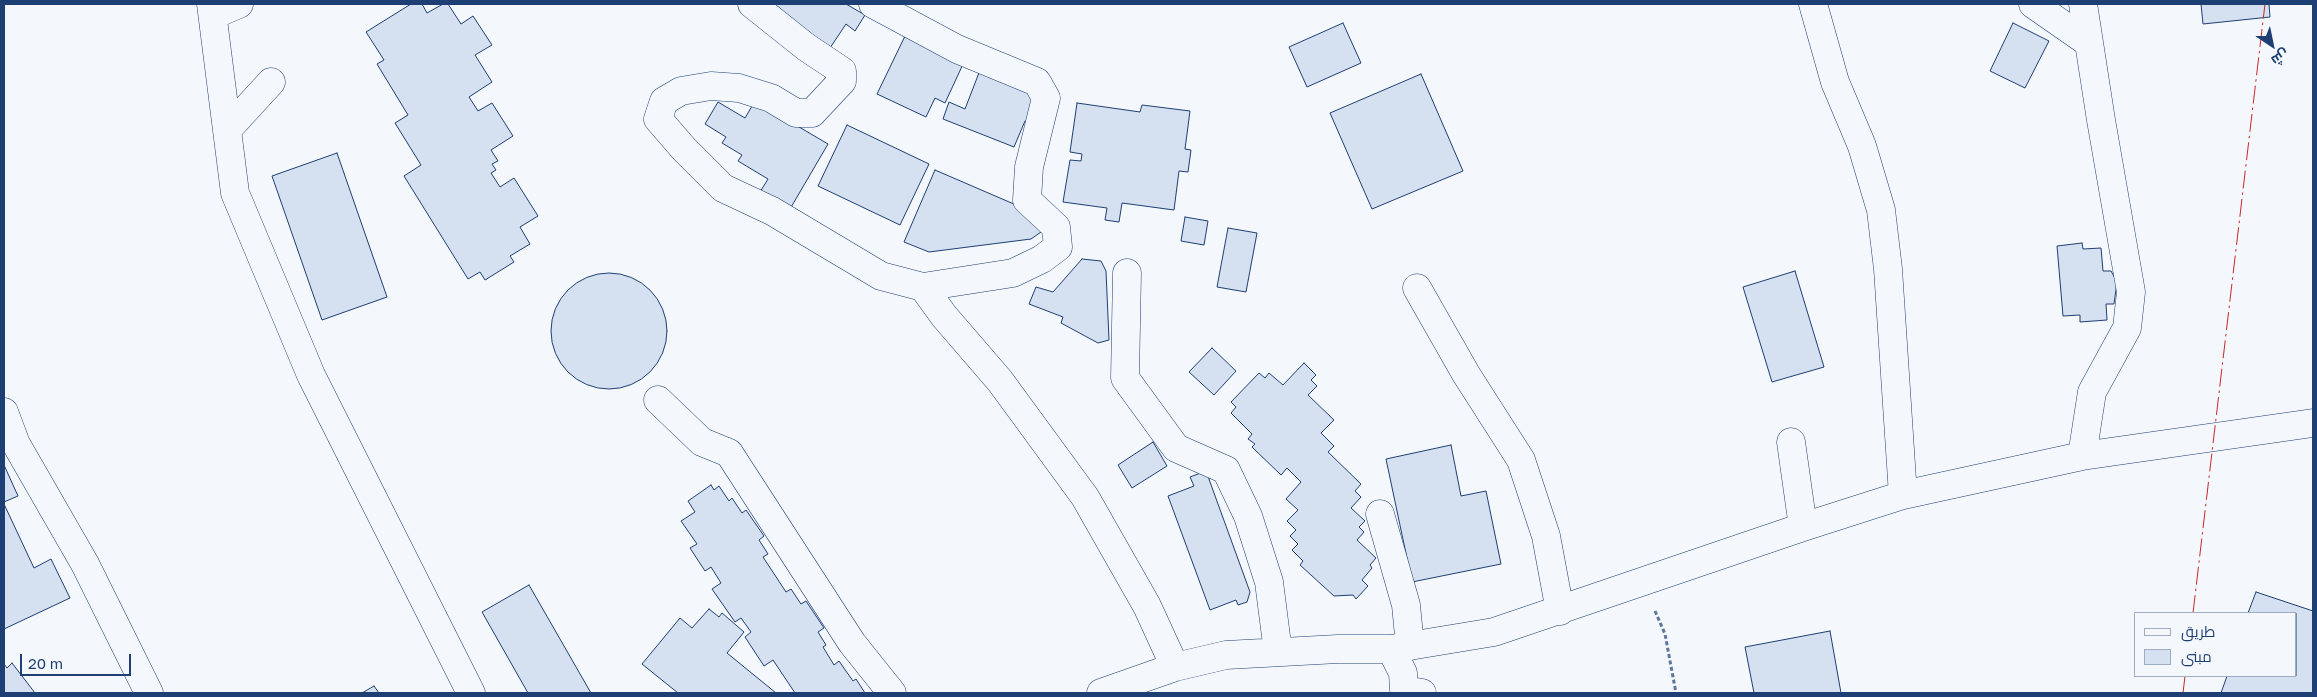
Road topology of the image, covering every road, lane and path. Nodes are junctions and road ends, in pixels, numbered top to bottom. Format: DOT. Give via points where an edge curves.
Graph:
graph roads {
  1 [pos="238,4"];
  2 [pos="752,4"];
  3 [pos="873,4"];
  4 [pos="1813,4"];
  5 [pos="2033,4"];
  6 [pos="2083,4"];
  7 [pos="212,10"];
  8 [pos="2089,43"];
  9 [pos="271,82"];
  10 [pos="227,130"];
  11 [pos="1127,273"];
  12 [pos="923,286"];
  13 [pos="1417,288"];
  14 [pos="658,400"];
  15 [pos="4,412"];
  16 [pos="2313,423"];
  17 [pos="1791,442"];
  18 [pos="2082,456"];
  19 [pos="1903,495"];
  20 [pos="1380,514"];
  21 [pos="1803,527"];
  22 [pos="1642,581"];
  23 [pos="1560,611"];
  24 [pos="1400,647"];
  25 [pos="1278,652"];
  26 [pos="1175,667"];
  27 [pos="149,693"];
  28 [pos="471,693"];
  29 [pos="892,693"];
  30 [pos="1101,693"];
  31 [pos="1422,693"];
  32 [pos="1676,693"];
  1 -- 7 [label="street"];
  2 -- 12 [label="street" via="842,71 842,82 812,113 796,113 771,98 739,88 711,86 681,91 664,101 658,118 723,188 772,211 882,276"];
  3 -- 12 [label="street" via="944,42 1037,82 1046,98 1029,168 1027,200 1056,227 1058,247 1014,273"];
  4 -- 19 [label="street" via="1835,82 1862,146 1881,210"];
  5 -- 8 [label="street"];
  6 -- 8 [label="street"];
  7 -- 10 [label="street"];
  8 -- 18 [label="street" via="2132,292 2127,328 2092,392"];
  9 -- 10 [label="street"];
  10 -- 28 [label="street" via="235,193 311,375"];
  11 -- 25 [label="street" via="1125,378 1176,448 1226,470 1248,516 1269,582"];
  12 -- 26 [label="street" via="944,316 1000,381 1085,497 1147,606"];
  13 -- 23 [label="street" via="1466,374 1521,460 1546,536"];
  14 -- 29 [label="street" via="702,442 729,453 852,644"];
  15 -- 27 [label="street" via="16,444 85,564"];
  16 -- 18 [label="street"];
  17 -- 21 [label="street"];
  18 -- 19 [label="street"];
  19 -- 21 [label="street"];
  20 -- 24 [label="street" via="1406,605"];
  21 -- 22 [label="street"];
  22 -- 23 [label="street"];
  22 -- 32 [label="path" via="1665,634"];
  23 -- 24 [label="street" via="1494,632"];
  24 -- 25 [label="street"];
  24 -- 31 [label="street" via="1404,690"];
  25 -- 26 [label="street" via="1226,655"];
  26 -- 30 [label="street"];
}
